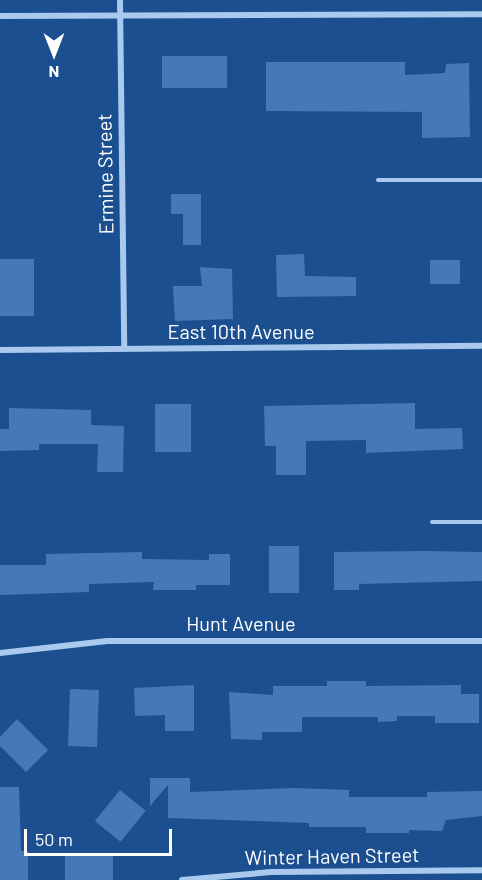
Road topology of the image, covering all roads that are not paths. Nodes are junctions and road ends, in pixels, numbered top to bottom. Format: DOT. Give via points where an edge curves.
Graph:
graph roads {
  1 [pos="120,0"];
  2 [pos="482,14"];
  3 [pos="0,16"];
  4 [pos="120,16"];
  5 [pos="378,180"];
  6 [pos="482,180"];
  7 [pos="482,346"];
  8 [pos="124,348"];
  9 [pos="0,350"];
  10 [pos="432,522"];
  11 [pos="482,522"];
  12 [pos="482,641"];
  13 [pos="0,653"];
  14 [pos="482,870"];
  15 [pos="182,880"];
  1 -- 4 [label="street, Ermine Street"];
  2 -- 4 [label="street"];
  3 -- 4 [label="street"];
  4 -- 8 [label="street, Ermine Street"];
  5 -- 6 [label="lane"];
  7 -- 8 [label="street, East 10th Avenue"];
  8 -- 9 [label="street, East 10th Avenue"];
  10 -- 11 [label="lane"];
  12 -- 13 [label="street, Hunt Avenue" via="107,641"];
  14 -- 15 [label="street, Winter Haven Street" via="271,872"];
}
